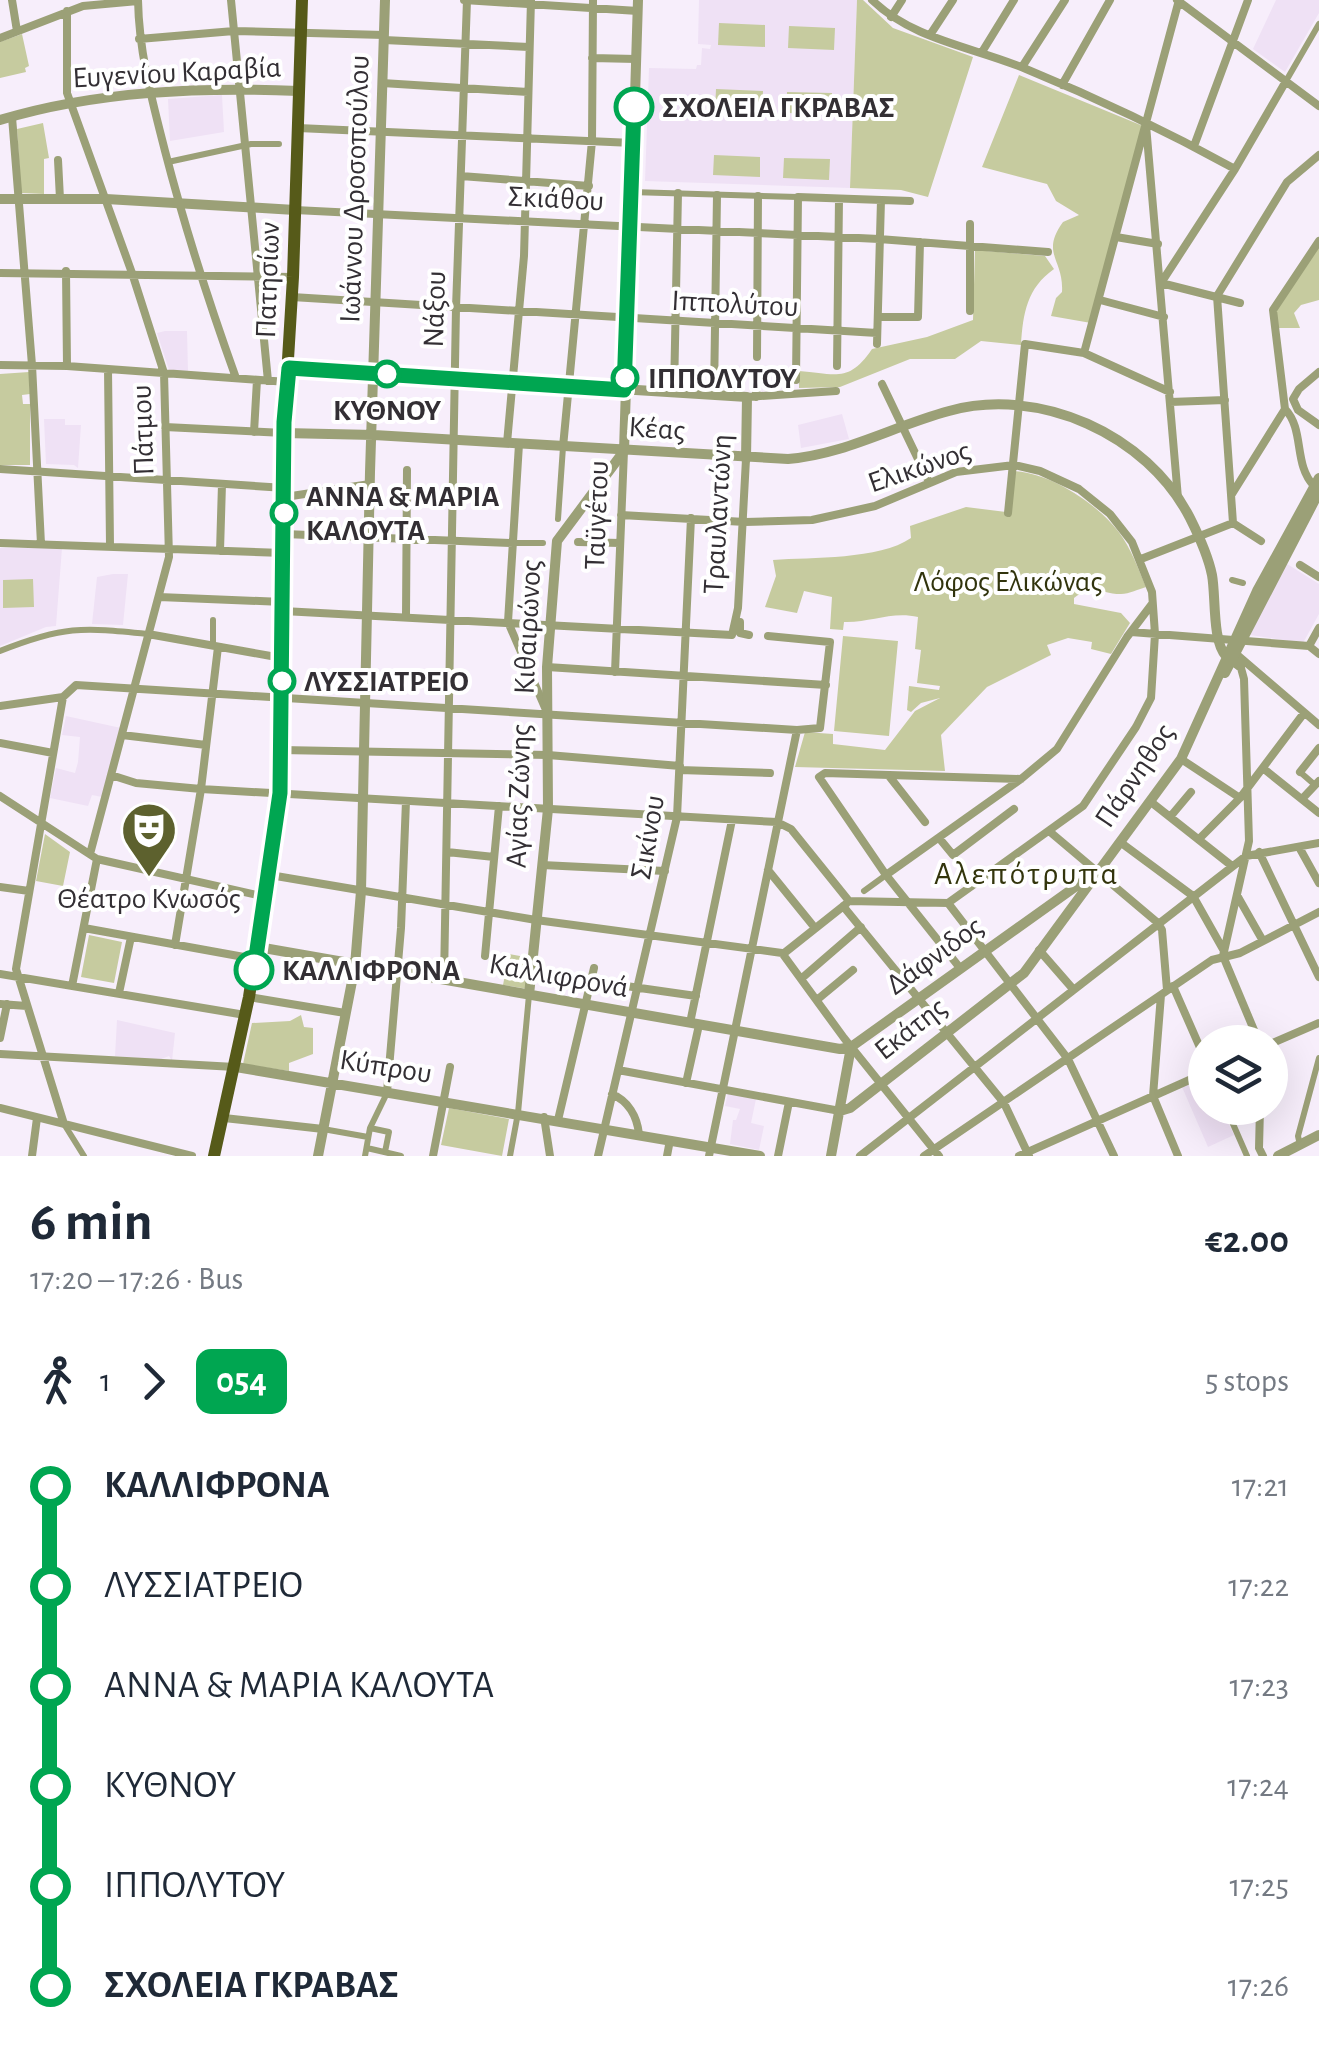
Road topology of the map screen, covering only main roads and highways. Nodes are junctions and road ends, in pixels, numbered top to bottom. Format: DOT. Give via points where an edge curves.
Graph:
graph roads {
  1 [pos="302,0"];
  2 [pos="214,1156"];
  1 -- 2 [label="main road, Πατησίων" via="284,432 280,793 246,1014"];
}
